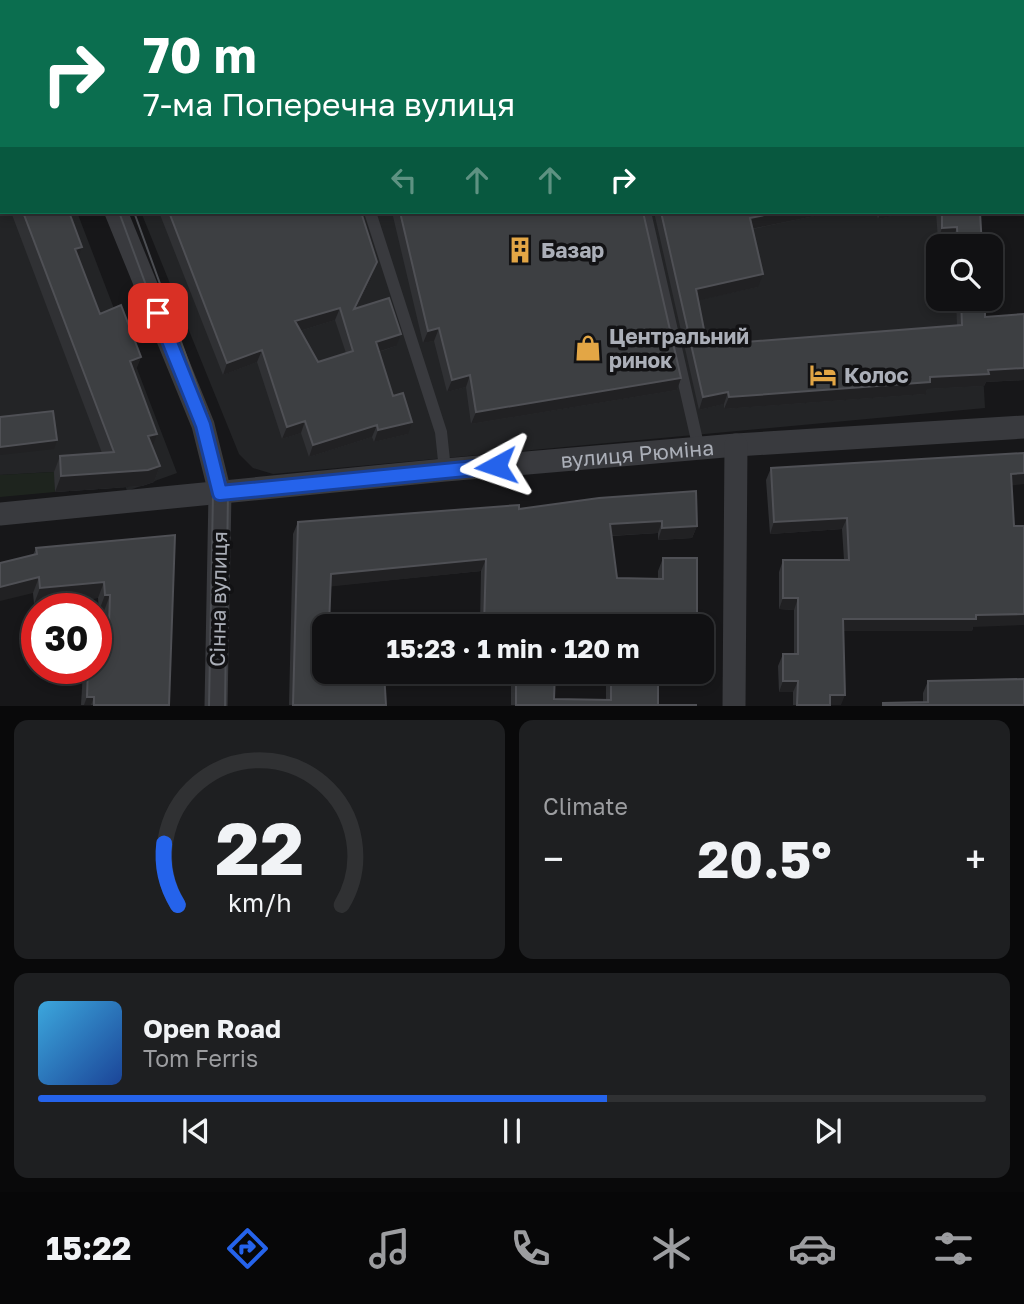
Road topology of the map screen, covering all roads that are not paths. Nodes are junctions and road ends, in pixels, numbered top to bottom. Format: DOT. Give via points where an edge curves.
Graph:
graph roads {
  1 [pos="118,214"];
  2 [pos="371,214"];
  3 [pos="645,214"];
  4 [pos="1024,427"];
  5 [pos="736,445"];
  6 [pos="699,449"];
  7 [pos="445,470"];
  8 [pos="220,493"];
  9 [pos="0,514"];
  10 [pos="216,705"];
  11 [pos="734,705"];
  1 -- 8 [label="street, Сінна вулиця" via="203,425"];
  2 -- 7 [label="lane" via="441,432"];
  3 -- 6 [label="lane"];
  4 -- 5 [label="street, вулиця Рюміна"];
  5 -- 6 [label="street, вулиця Рюміна"];
  5 -- 11 [label="street"];
  6 -- 7 [label="street, вулиця Рюміна"];
  7 -- 8 [label="street, вулиця Рюміна"];
  8 -- 9 [label="street, вулиця Рюміна"];
  8 -- 10 [label="street, Сінна вулиця"];
}
